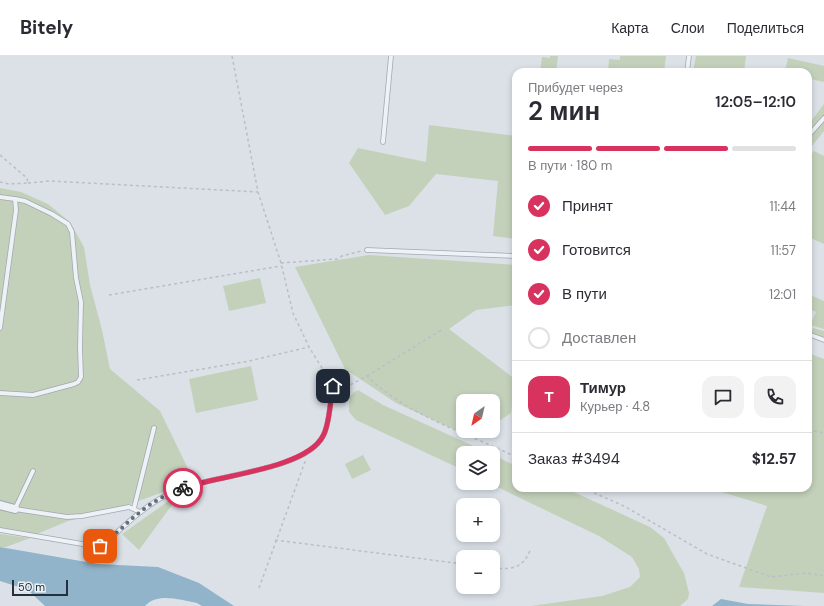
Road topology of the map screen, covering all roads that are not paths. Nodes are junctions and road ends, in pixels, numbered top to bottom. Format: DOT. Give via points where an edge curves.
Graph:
graph roads {
  1 [pos="391,56"];
  2 [pos="689,56"];
  3 [pos="688,68"];
  4 [pos="824,118"];
  5 [pos="812,132"];
  6 [pos="383,142"];
  7 [pos="0,197"];
  8 [pos="16,201"];
  9 [pos="367,250"];
  10 [pos="512,256"];
  11 [pos="0,328"];
  12 [pos="812,336"];
  13 [pos="824,340"];
  14 [pos="333,386"];
  15 [pos="0,392"];
  16 [pos="154,428"];
  17 [pos="33,472"];
  18 [pos="0,505"];
  19 [pos="134,508"];
  20 [pos="15,509"];
  21 [pos="140,512"];
  22 [pos="0,530"];
  1 -- 6 [label="lane"];
  2 -- 3 [label="lane"];
  4 -- 5 [label="lane"];
  7 -- 8 [label="lane"];
  8 -- 11 [label="lane"];
  8 -- 15 [label="lane" via="25,201 52,214 68,224 72,232 81,302 81,377 74,384 32,395"];
  9 -- 10 [label="lane"];
  12 -- 13 [label="lane"];
  14 -- 21 [label="lane" via="327,429 318,445 309,451 276,465 176,490"];
  16 -- 19 [label="lane"];
  17 -- 20 [label="lane"];
  18 -- 20 [label="street"];
  19 -- 20 [label="lane" via="67,517"];
  19 -- 21 [label="lane"];
  21 -- 22 [label="lane" via="106,544 100,546"];
}
